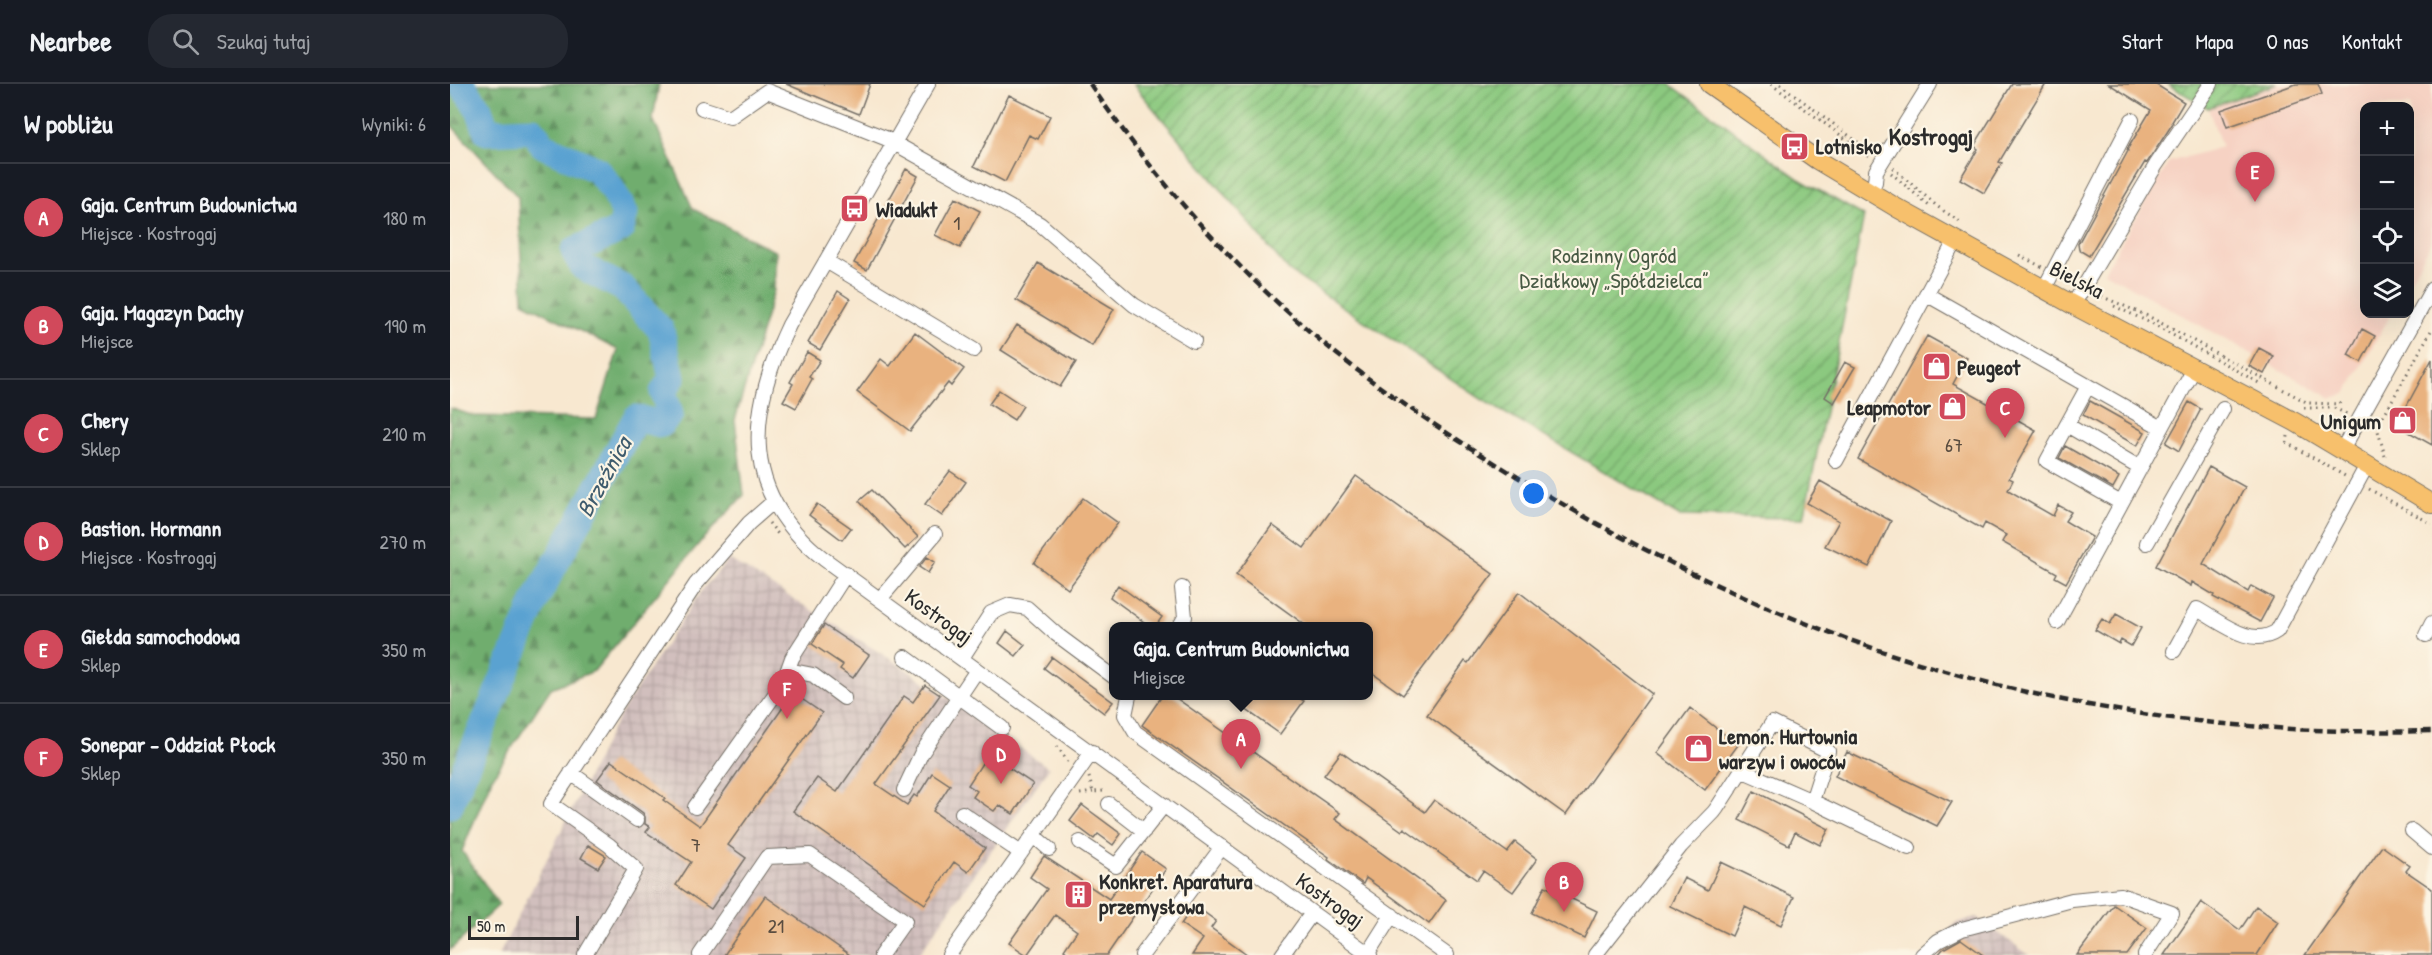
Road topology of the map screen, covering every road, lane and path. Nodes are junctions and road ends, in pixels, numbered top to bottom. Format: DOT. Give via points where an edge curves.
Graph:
graph roads {
  1 [pos="928,84"];
  2 [pos="1930,84"];
  3 [pos="2211,84"];
  4 [pos="1716,86"];
  5 [pos="702,108"];
  6 [pos="2132,120"];
  7 [pos="894,143"];
  8 [pos="1870,192"];
  9 [pos="1955,241"];
  10 [pos="826,261"];
  11 [pos="2044,289"];
  12 [pos="2432,289"];
  13 [pos="1926,294"];
  14 [pos="2073,305"];
  15 [pos="2432,329"];
  16 [pos="1194,341"];
  17 [pos="974,350"];
  18 [pos="2195,368"];
  19 [pos="2088,386"];
  20 [pos="2223,409"];
  21 [pos="2067,426"];
  22 [pos="2162,428"];
  23 [pos="2342,450"];
  24 [pos="1836,461"];
  25 [pos="2390,462"];
  26 [pos="2367,465"];
  27 [pos="2140,468"];
  28 [pos="2121,503"];
  29 [pos="2432,504"];
  30 [pos="768,507"];
  31 [pos="935,534"];
  32 [pos="783,541"];
  33 [pos="2147,543"];
  34 [pos="846,574"];
  35 [pos="1182,588"];
  36 [pos="880,599"];
  37 [pos="1182,622"];
  38 [pos="2057,622"];
  39 [pos="2174,651"];
  40 [pos="905,657"];
  41 [pos="962,658"];
  42 [pos="788,670"];
  43 [pos="977,670"];
  44 [pos="1109,674"];
  45 [pos="959,697"];
  46 [pos="844,698"];
  47 [pos="1128,700"];
  48 [pos="1002,728"];
  49 [pos="1092,752"];
  50 [pos="1741,770"];
  51 [pos="571,772"];
  52 [pos="904,790"];
  53 [pos="1812,801"];
  54 [pos="1109,804"];
  55 [pos="1164,805"];
  56 [pos="695,807"];
  57 [pos="962,813"];
  58 [pos="637,820"];
  59 [pos="1144,831"];
  60 [pos="2412,831"];
  61 [pos="1033,835"];
  62 [pos="1080,842"];
  63 [pos="1222,847"];
  64 [pos="1909,848"];
  65 [pos="2432,848"];
  66 [pos="1049,849"];
  67 [pos="1021,853"];
  68 [pos="1312,913"];
  69 [pos="1392,915"];
  70 [pos="1369,954"];
  71 [pos="585,955"];
  72 [pos="700,955"];
  73 [pos="881,955"];
  74 [pos="949,955"];
  75 [pos="1142,955"];
  76 [pos="1282,955"];
  77 [pos="1447,955"];
  78 [pos="1595,955"];
  79 [pos="1922,955"];
  80 [pos="2145,955"];
  1 -- 7 [label="street"];
  2 -- 8 [label="street" via="1876,171"];
  3 -- 14 [label="street" via="2156,165"];
  4 -- 8 [label="main road, Bielska" via="1803,151"];
  5 -- 7 [label="street" via="730,117 767,91"];
  6 -- 11 [label="street"];
  7 -- 10 [label="street"];
  7 -- 16 [label="street" via="1040,224 1134,305"];
  8 -- 9 [label="main road, Bielska"];
  9 -- 11 [label="main road, Bielska"];
  9 -- 13 [label="street"];
  10 -- 17 [label="street"];
  10 -- 30 [label="street" via="783,339 772,368 759,434"];
  11 -- 14 [label="main road, Bielska"];
  12 -- 23 [label="street"];
  13 -- 19 [label="street"];
  13 -- 24 [label="street"];
  14 -- 18 [label="main road, Bielska"];
  15 -- 25 [label="path" via="2380,422 2384,455"];
  18 -- 22 [label="street"];
  18 -- 23 [label="main road, Bielska"];
  19 -- 21 [label="street"];
  19 -- 22 [label="street"];
  20 -- 33 [label="street"];
  21 -- 27 [label="street"];
  21 -- 28 [label="street" via="2047,461"];
  22 -- 27 [label="street"];
  23 -- 26 [label="main road, Bielska"];
  26 -- 29 [label="main road, Bielska"];
  26 -- 39 [label="street" via="2277,631 2250,638 2197,609"];
  27 -- 28 [label="street"];
  28 -- 38 [label="street"];
  30 -- 32 [label="path"];
  30 -- 34 [label="street, Kostrogaj" via="803,542"];
  30 -- 51 [label="street" via="696,584"];
  31 -- 36 [label="street"];
  34 -- 36 [label="street, Kostrogaj"];
  34 -- 42 [label="street" via="792,657"];
  35 -- 37 [label="street"];
  36 -- 41 [label="street, Kostrogaj"];
  40 -- 45 [label="street"];
  41 -- 43 [label="street, Kostrogaj"];
  41 -- 44 [label="street" via="991,613 1010,605 1027,608"];
  42 -- 46 [label="street" via="813,675"];
  42 -- 56 [label="street" via="783,683"];
  43 -- 45 [label="street"];
  43 -- 49 [label="street, Kostrogaj"];
  45 -- 48 [label="street"];
  45 -- 52 [label="street" via="921,754"];
  47 -- 69 [label="street" via="1125,715 1135,732"];
  49 -- 55 [label="street, Kostrogaj"];
  49 -- 61 [label="street"];
  50 -- 53 [label="street"];
  50 -- 53 [label="street" via="1772,723 1828,751"];
  50 -- 78 [label="street" via="1714,812 1681,846"];
  51 -- 58 [label="street"];
  51 -- 71 [label="street" via="551,804 636,869"];
  53 -- 64 [label="street"];
  54 -- 59 [label="street"];
  55 -- 59 [label="street"];
  55 -- 63 [label="street, Kostrogaj"];
  57 -- 67 [label="street"];
  59 -- 62 [label="street" via="1116,866"];
  60 -- 65 [label="street"];
  61 -- 66 [label="street"];
  61 -- 67 [label="street"];
  63 -- 68 [label="street, Kostrogaj"];
  63 -- 75 [label="street"];
  67 -- 74 [label="street"];
  68 -- 70 [label="street, Kostrogaj"];
  68 -- 76 [label="street"];
  69 -- 70 [label="street"];
  69 -- 77 [label="street"];
  72 -- 73 [label="street" via="767,857 810,855 905,921"];
  79 -- 80 [label="street" via="1938,941 1962,929 2073,900 2121,895 2172,913"];
}
